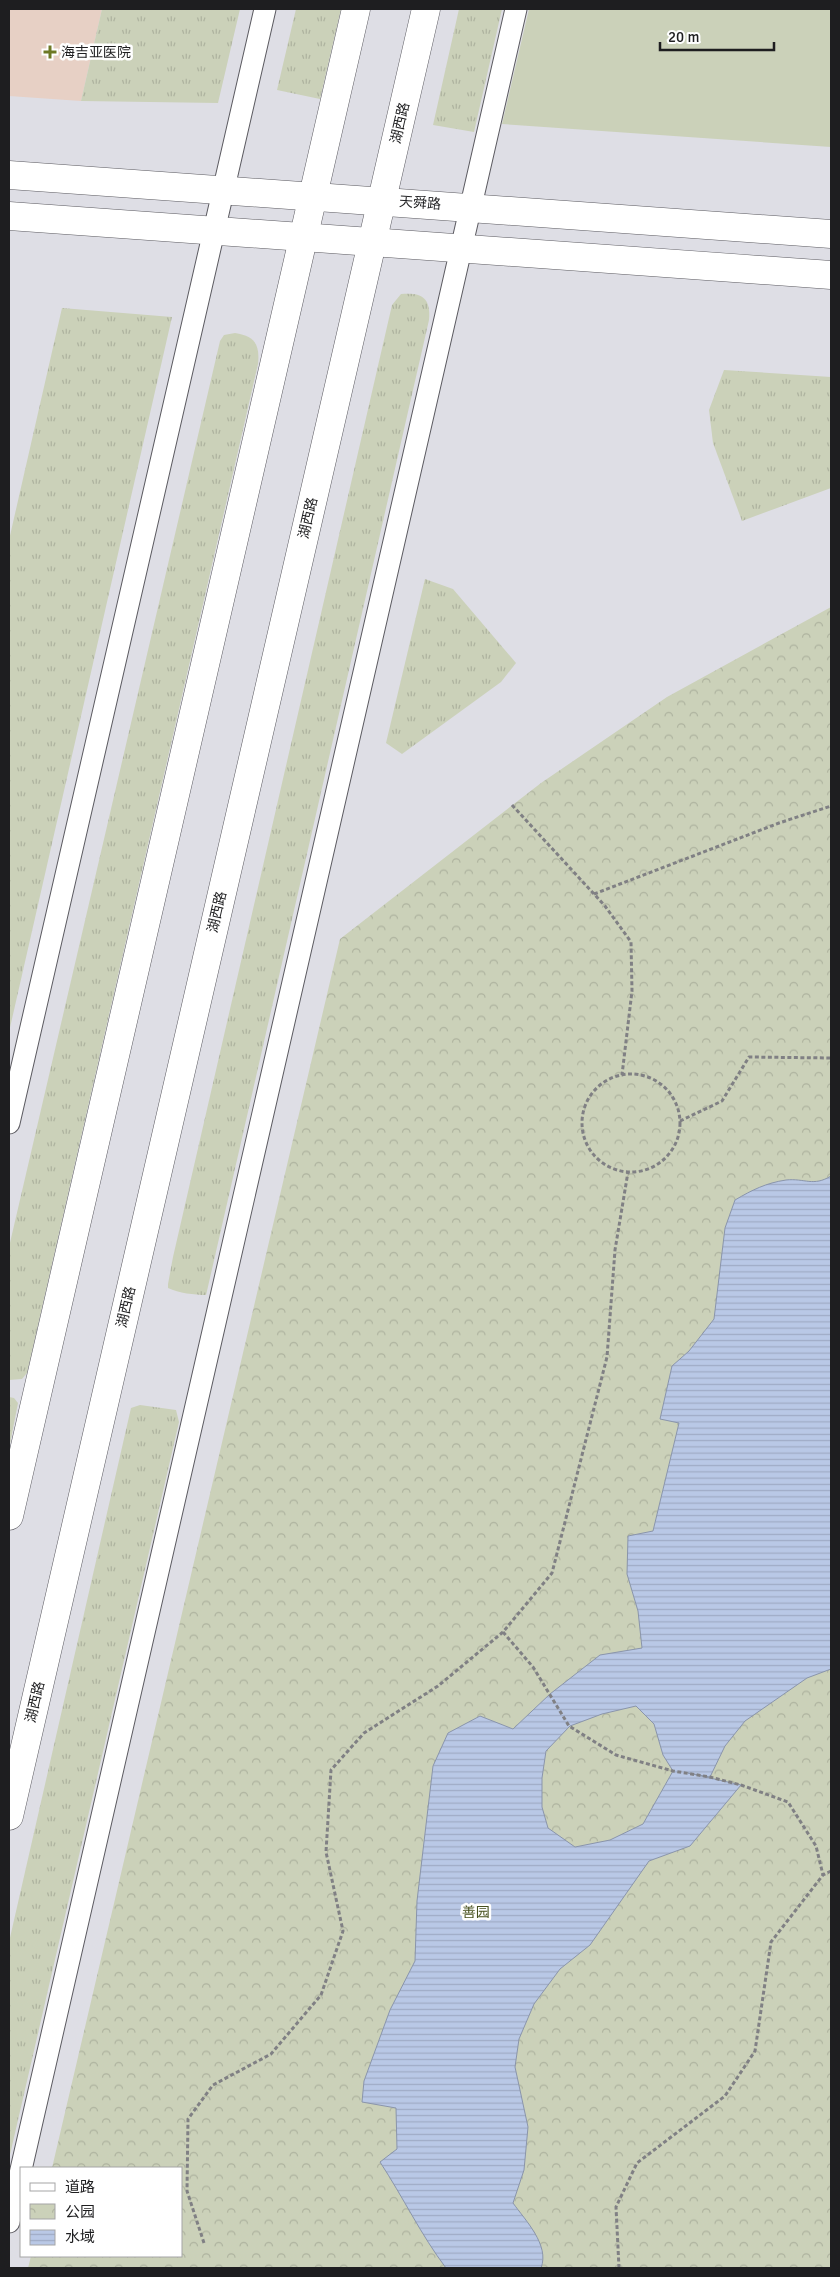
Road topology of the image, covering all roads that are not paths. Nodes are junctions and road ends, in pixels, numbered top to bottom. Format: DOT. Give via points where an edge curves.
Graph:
graph roads {
  1 [pos="265,9"];
  2 [pos="356,9"];
  3 [pos="426,9"];
  4 [pos="516,9"];
  5 [pos="9,174"];
  6 [pos="224,189"];
  7 [pos="312,196"];
  8 [pos="382,200"];
  9 [pos="471,207"];
  10 [pos="9,216"];
  11 [pos="214,230"];
  12 [pos="831,234"];
  13 [pos="302,237"];
  14 [pos="372,242"];
  15 [pos="461,248"];
  16 [pos="831,275"];
  17 [pos="9,1123"];
  18 [pos="9,1516"];
  19 [pos="9,1816"];
  20 [pos="22,2167"];
  21 [pos="20,2174"];
  22 [pos="9,2222"];
  1 -- 6 [label="lane"];
  2 -- 7 [label="main road"];
  3 -- 8 [label="main road, 湖西路"];
  4 -- 9 [label="lane"];
  5 -- 6 [label="main road, 天舜路"];
  6 -- 7 [label="main road, 天舜路"];
  6 -- 11 [label="lane"];
  7 -- 8 [label="main road, 天舜路"];
  7 -- 13 [label="main road"];
  8 -- 9 [label="main road, 天舜路"];
  8 -- 14 [label="main road, 湖西路"];
  9 -- 12 [label="main road, 天舜路"];
  9 -- 15 [label="lane"];
  10 -- 11 [label="main road"];
  11 -- 13 [label="main road"];
  11 -- 17 [label="lane"];
  13 -- 14 [label="main road"];
  13 -- 18 [label="main road"];
  14 -- 15 [label="main road"];
  14 -- 19 [label="main road, 湖西路"];
  15 -- 16 [label="main road"];
  15 -- 20 [label="lane"];
  21 -- 22 [label="lane"];
}
